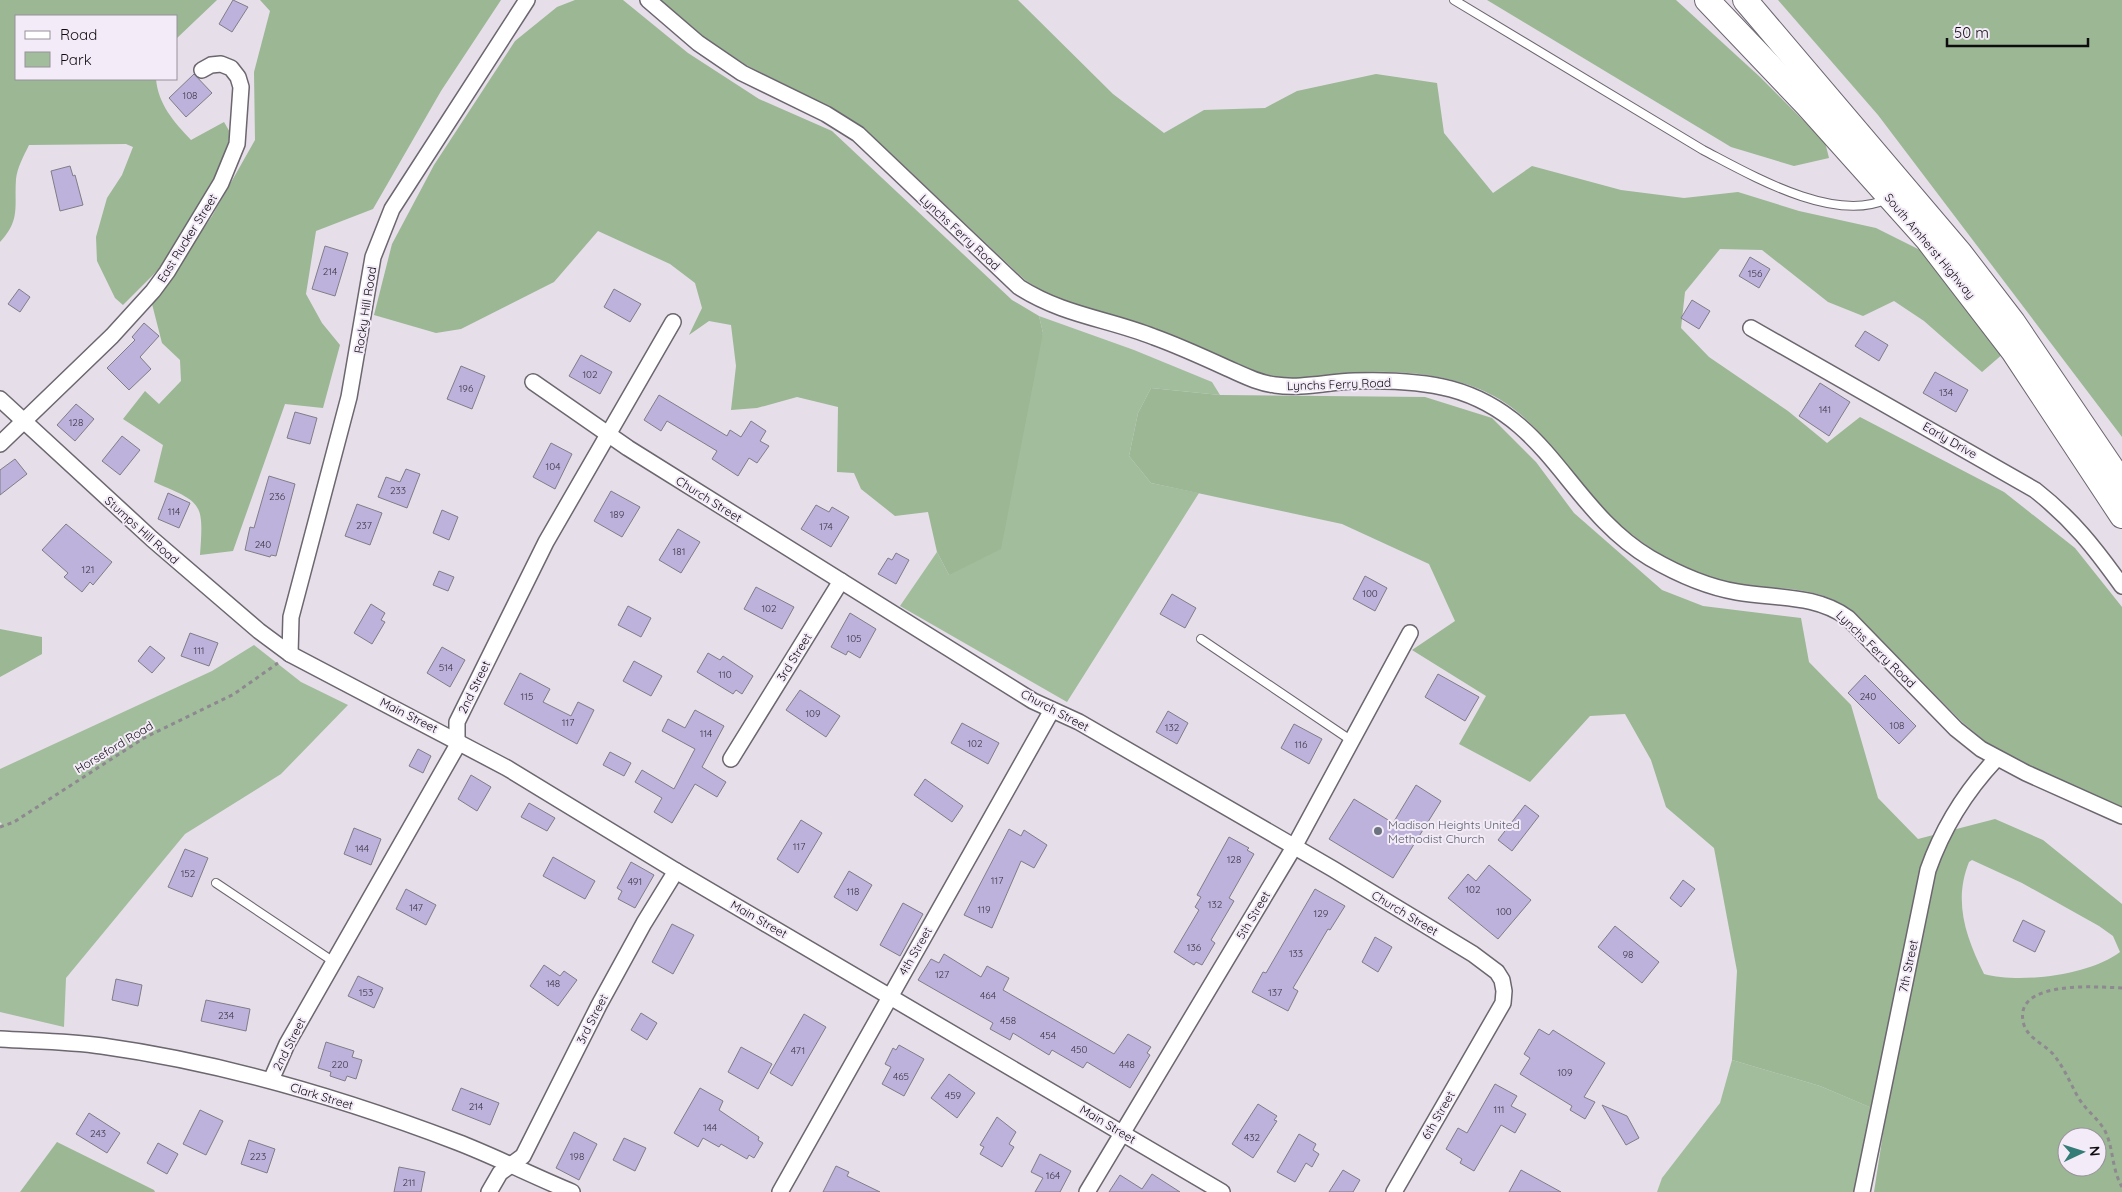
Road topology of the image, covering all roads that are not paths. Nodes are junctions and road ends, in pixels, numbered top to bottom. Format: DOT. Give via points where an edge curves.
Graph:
graph roads {
  1 [pos="526,0"];
  2 [pos="648,0"];
  3 [pos="1454,0"];
  4 [pos="1707,0"];
  5 [pos="1745,0"];
  6 [pos="202,70"];
  7 [pos="1897,193"];
  8 [pos="673,322"];
  9 [pos="1751,328"];
  10 [pos="533,382"];
  11 [pos="0,399"];
  12 [pos="23,422"];
  13 [pos="610,435"];
  14 [pos="0,444"];
  15 [pos="2122,483"];
  16 [pos="2122,516"];
  17 [pos="841,581"];
  18 [pos="2122,586"];
  19 [pos="1410,633"];
  20 [pos="1201,639"];
  21 [pos="290,654"];
  22 [pos="1052,710"];
  23 [pos="457,740"];
  24 [pos="1352,741"];
  25 [pos="731,759"];
  26 [pos="1996,759"];
  27 [pos="2122,816"];
  28 [pos="1294,847"];
  29 [pos="676,870"];
  30 [pos="216,883"];
  31 [pos="334,962"];
  32 [pos="890,995"];
  33 [pos="1483,1037"];
  34 [pos="0,1039"];
  35 [pos="271,1080"];
  36 [pos="1123,1132"];
  37 [pos="508,1166"];
  38 [pos="489,1192"];
  39 [pos="572,1192"];
  40 [pos="780,1192"];
  41 [pos="1087,1192"];
  42 [pos="1222,1192"];
  43 [pos="1394,1192"];
  44 [pos="1862,1192"];
  1 -- 21 [label="street, Rocky Hill Road" via="392,209 380,235 373,257 349,397 291,617"];
  2 -- 26 [label="street, Lynchs Ferry Road" via="698,43 742,73 826,114 858,134 1019,287 1042,302 1154,337 1251,379 1274,385 1298,387 1353,381 1394,381 1449,388 1476,397 1523,426 1593,510 1642,552 1679,573 1719,588 1814,600 1834,608 1848,618 1956,729"];
  3 -- 7 [label="lane" via="1741,170 1827,204 1847,207 1866,206"];
  4 -- 7 [label="main road, South Amherst Highway"];
  5 -- 7 [label="main road, South Amherst Highway"];
  6 -- 12 [label="street, East Rucker Street" via="221,64 231,68 241,87 237,144 221,183 168,272 153,291 112,336"];
  7 -- 15 [label="main road, South Amherst Highway" via="1960,254 2014,322"];
  7 -- 16 [label="main road, South Amherst Highway" via="1927,239 2008,344"];
  8 -- 13 [label="street, 2nd Street"];
  9 -- 18 [label="street, Early Drive" via="2035,490 2086,536"];
  10 -- 13 [label="street, Church Street"];
  11 -- 12 [label="street, Stumps Hill Road"];
  12 -- 14 [label="street, East Rucker Street"];
  12 -- 21 [label="street, Stumps Hill Road" via="152,539"];
  13 -- 17 [label="street, Church Street"];
  13 -- 23 [label="street, 2nd Street" via="529,574 457,722"];
  17 -- 22 [label="street, Church Street"];
  17 -- 25 [label="street, 3rd Street"];
  19 -- 24 [label="street, 5th Street"];
  20 -- 24 [label="lane"];
  21 -- 23 [label="street, Main Street"];
  22 -- 28 [label="street, Church Street" via="1079,722"];
  22 -- 32 [label="street, 4th Street"];
  23 -- 29 [label="street, Main Street"];
  23 -- 31 [label="street, 2nd Street" via="441,775"];
  24 -- 28 [label="street, 5th Street"];
  26 -- 27 [label="street, Lynchs Ferry Road"];
  26 -- 44 [label="street, 7th Street" via="1954,810 1928,870"];
  28 -- 33 [label="street, Church Street" via="1473,954 1497,972 1502,980 1503,1003"];
  28 -- 36 [label="street, 5th Street"];
  29 -- 32 [label="street, Main Street"];
  29 -- 37 [label="street, 3rd Street" via="599,1005 524,1156"];
  30 -- 31 [label="lane"];
  31 -- 35 [label="street, 2nd Street" via="287,1044"];
  32 -- 36 [label="street, Main Street"];
  32 -- 40 [label="street, 4th Street"];
  33 -- 43 [label="street, 6th Street"];
  34 -- 35 [label="street, Clark Street" via="101,1045 200,1062"];
  35 -- 37 [label="street, Clark Street" via="391,1118 459,1143"];
  36 -- 41 [label="street, 5th Street"];
  36 -- 42 [label="street, Main Street"];
  37 -- 38 [label="street, 3rd Street"];
  37 -- 39 [label="street, Clark Street"];
}
